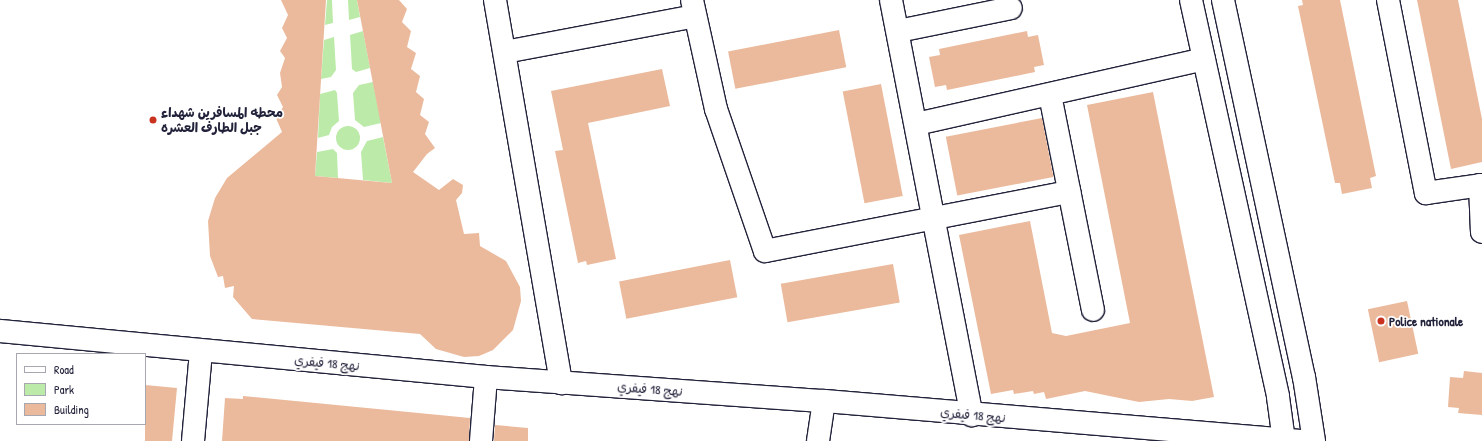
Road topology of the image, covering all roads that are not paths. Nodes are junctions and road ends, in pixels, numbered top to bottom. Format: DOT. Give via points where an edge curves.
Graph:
graph roads {
  1 [pos="495,0"];
  2 [pos="891,0"];
  3 [pos="1192,0"];
  4 [pos="1223,0"];
  5 [pos="1388,0"];
  6 [pos="693,8"];
  7 [pos="1011,8"];
  8 [pos="898,31"];
  9 [pos="505,52"];
  10 [pos="1204,59"];
  11 [pos="1050,95"];
  12 [pos="916,124"];
  13 [pos="1481,185"];
  14 [pos="1069,192"];
  15 [pos="932,220"];
  16 [pos="1482,232"];
  17 [pos="1093,310"];
  18 [pos="0,331"];
  19 [pos="201,351"];
  20 [pos="486,378"];
  21 [pos="561,383"];
  22 [pos="824,401"];
  23 [pos="972,415"];
  24 [pos="1256,440"];
  25 [pos="1289,440"];
  26 [pos="193,441"];
  27 [pos="481,441"];
  28 [pos="818,441"];
  29 [pos="1314,441"];
  1 -- 9 [label="street"];
  2 -- 8 [label="street"];
  3 -- 10 [label="street"];
  4 -- 29 [label="street" via="1304,376"];
  5 -- 13 [label="street" via="1426,193"];
  6 -- 9 [label="street"];
  6 -- 15 [label="street" via="716,108 765,251"];
  7 -- 8 [label="street"];
  8 -- 12 [label="street"];
  9 -- 21 [label="street"];
  10 -- 11 [label="street"];
  10 -- 25 [label="street"];
  11 -- 12 [label="street"];
  11 -- 14 [label="street"];
  12 -- 15 [label="street"];
  13 -- 16 [label="street"];
  14 -- 15 [label="street"];
  14 -- 17 [label="street"];
  15 -- 23 [label="street"];
  18 -- 19 [label="street, نهج 18 فيفري"];
  19 -- 20 [label="street, نهج 18 فيفري"];
  19 -- 26 [label="street"];
  20 -- 21 [label="street, نهج 18 فيفري"];
  20 -- 27 [label="street"];
  21 -- 22 [label="street, نهج 18 فيفري"];
  22 -- 23 [label="street, نهج 18 فيفري"];
  22 -- 28 [label="street"];
  23 -- 24 [label="street, نهج 18 فيفري"];
  24 -- 25 [label="street, نهج 18 فيفري"];
}
